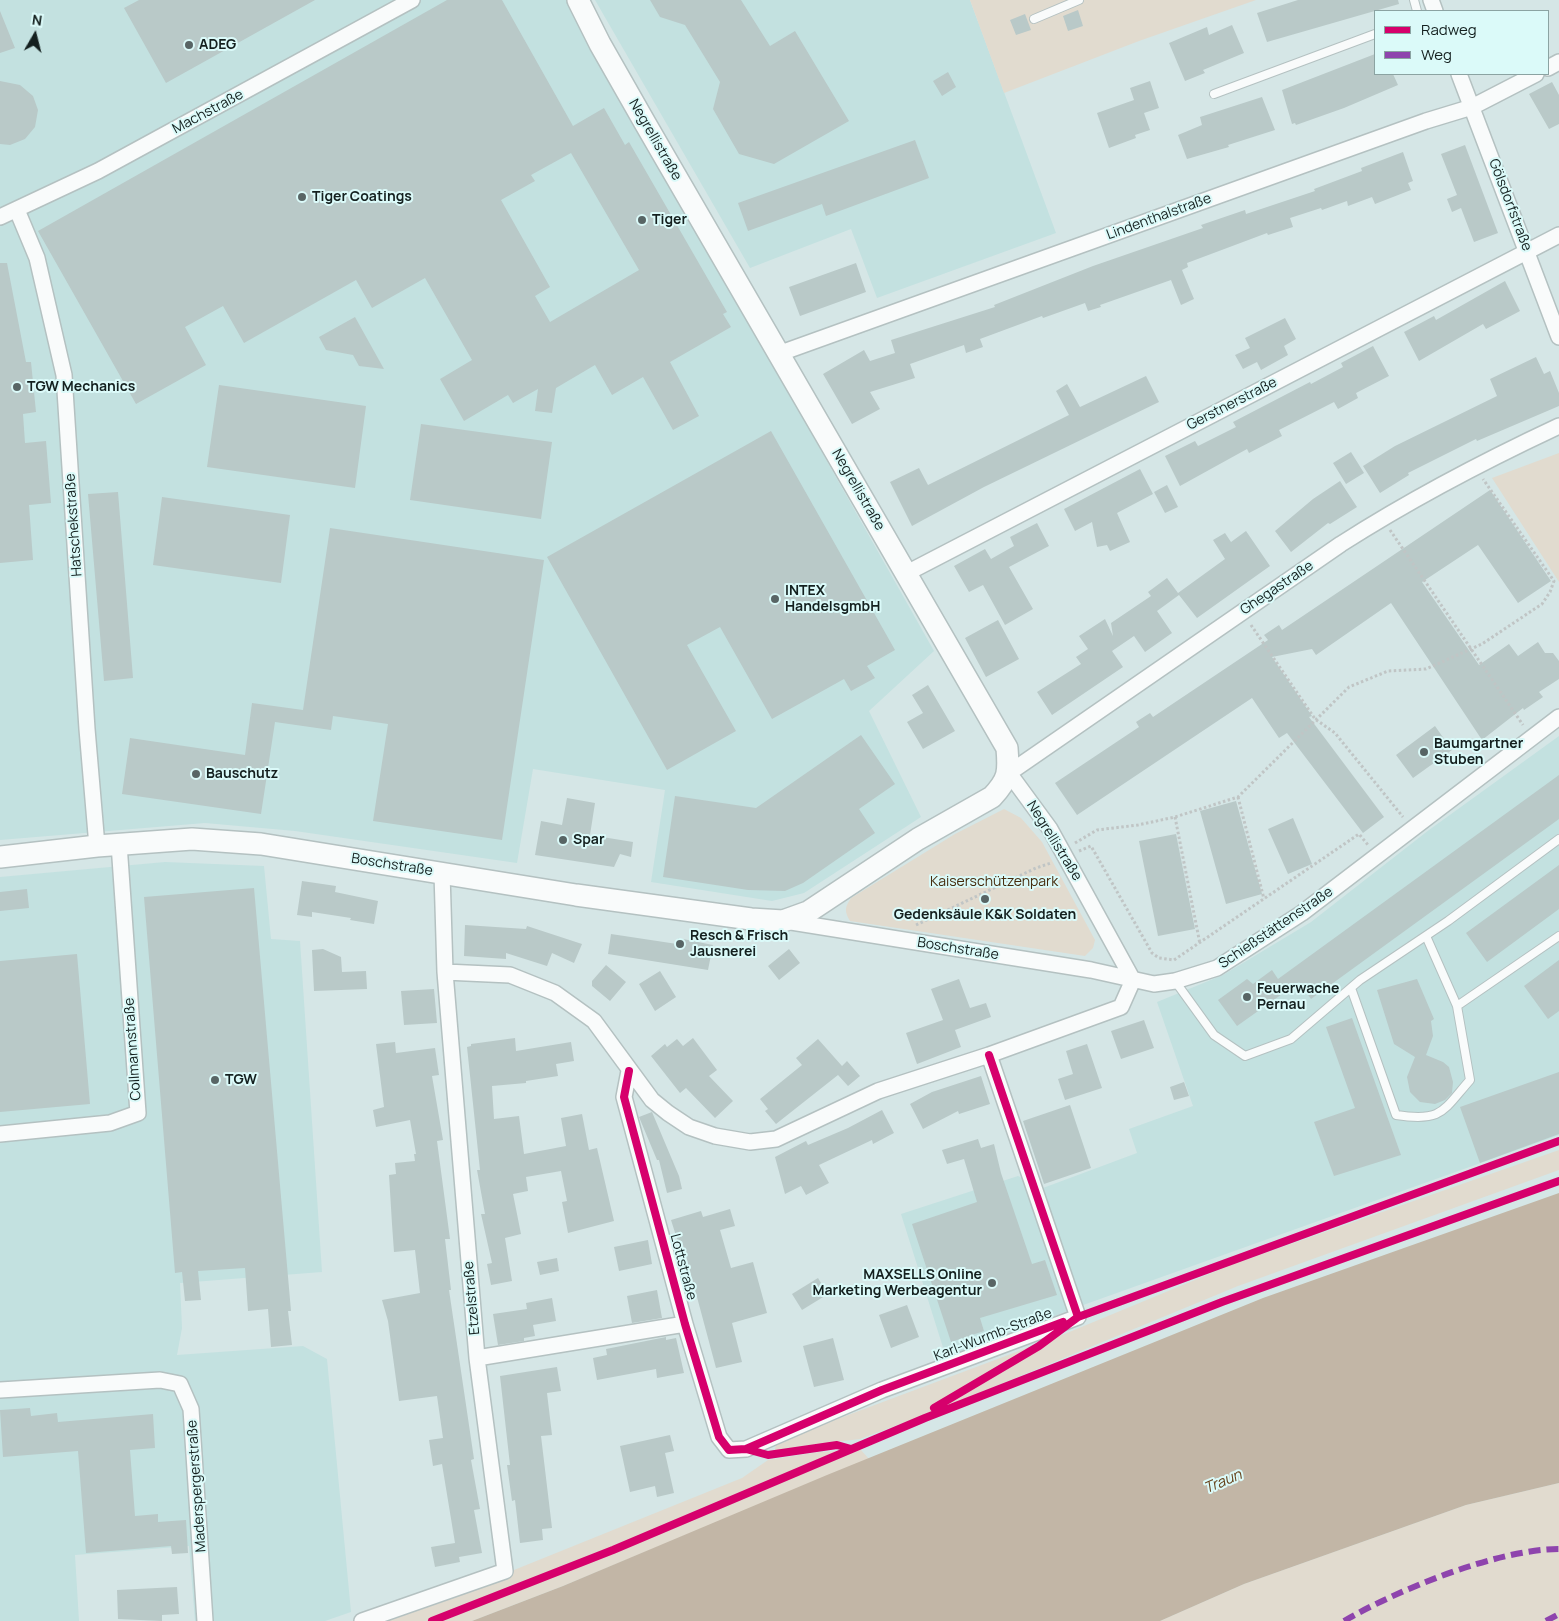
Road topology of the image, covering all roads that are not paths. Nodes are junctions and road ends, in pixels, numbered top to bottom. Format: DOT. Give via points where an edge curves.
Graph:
graph roads {
  1 [pos="412,0"];
  2 [pos="578,0"];
  3 [pos="1078,0"];
  4 [pos="1034,18"];
  5 [pos="1374,34"];
  6 [pos="1459,75"];
  7 [pos="1534,75"];
  8 [pos="1214,94"];
  9 [pos="1472,107"];
  10 [pos="17,210"];
  11 [pos="0,217"];
  12 [pos="1559,235"];
  13 [pos="1528,252"];
  14 [pos="1559,337"];
  15 [pos="778,354"];
  16 [pos="1559,426"];
  17 [pos="905,574"];
  18 [pos="1559,717"];
  19 [pos="1009,773"];
  20 [pos="1559,839"];
  21 [pos="119,844"];
  22 [pos="97,846"];
  23 [pos="0,857"];
  24 [pos="442,873"];
  25 [pos="783,921"];
  26 [pos="1426,936"];
  27 [pos="1559,936"];
  28 [pos="445,972"];
  29 [pos="1132,980"];
  30 [pos="1175,981"];
  31 [pos="1351,988"];
  32 [pos="1458,1006"];
  33 [pos="989,1054"];
  34 [pos="629,1071"];
  35 [pos="0,1134"];
  36 [pos="685,1324"];
  37 [pos="477,1358"];
  38 [pos="0,1390"];
  39 [pos="746,1449"];
  40 [pos="205,1621"];
  41 [pos="362,1621"];
  1 -- 10 [label="street, Machstraße" via="193,121"];
  2 -- 15 [label="main road, Negrellistraße"];
  3 -- 4 [label="lane"];
  5 -- 8 [label="lane"];
  6 -- 9 [label="street, Gölsdorfstraße"];
  7 -- 9 [label="street, Lindenthalstraße"];
  9 -- 13 [label="street, Gölsdorfstraße"];
  9 -- 15 [label="street, Lindenthalstraße"];
  10 -- 11 [label="street, Machstraße"];
  10 -- 22 [label="street, Hatschekstraße" via="37,258 64,375"];
  12 -- 13 [label="street, Gerstnerstraße"];
  13 -- 14 [label="street, Gölsdorfstraße"];
  13 -- 17 [label="street, Gerstnerstraße"];
  15 -- 17 [label="main road, Negrellistraße"];
  16 -- 19 [label="street, Ghegastraße" via="1474,466 1382,518"];
  17 -- 19 [label="main road, Negrellistraße" via="1007,748"];
  18 -- 30 [label="street, Schießstättenstraße" via="1302,913 1217,968"];
  19 -- 25 [label="main road, Boschstraße" via="992,797 918,839 808,912"];
  19 -- 29 [label="street, Negrellistraße" via="1050,829"];
  20 -- 26 [label="lane"];
  21 -- 22 [label="main road, Boschstraße"];
  21 -- 24 [label="main road, Boschstraße" via="192,839 261,844"];
  21 -- 35 [label="street, Collmannstraße" via="138,1114 110,1123"];
  22 -- 23 [label="main road, Boschstraße"];
  24 -- 25 [label="main road, Boschstraße" via="722,915"];
  24 -- 28 [label="street, Etzelstraße"];
  25 -- 29 [label="street, Boschstraße" via="1091,970"];
  26 -- 31 [label="lane"];
  26 -- 32 [label="lane"];
  27 -- 32 [label="lane"];
  28 -- 34 [label="street" via="510,975 555,993 594,1021"];
  28 -- 37 [label="street, Etzelstraße"];
  29 -- 30 [label="street, Schießstättenstraße" via="1154,984"];
  29 -- 33 [label="street" via="1121,1007"];
  30 -- 31 [label="lane" via="1214,1035 1245,1056 1290,1039"];
  31 -- 32 [label="lane" via="1396,1115 1424,1119 1442,1112 1470,1080"];
  33 -- 34 [label="street" via="878,1091 776,1140 750,1142 715,1136 689,1127 652,1100"];
  33 -- 39 [label="street, Karl-Wurmb-Straße" via="1078,1317 882,1390"];
  34 -- 36 [label="street, Lottstraße" via="624,1097"];
  36 -- 37 [label="street"];
  36 -- 39 [label="street, Lottstraße" via="719,1437 729,1450"];
  37 -- 41 [label="street, Etzelstraße" via="506,1570"];
  38 -- 40 [label="street, Maderspergerstraße" via="160,1380 180,1384 191,1409"];
}
